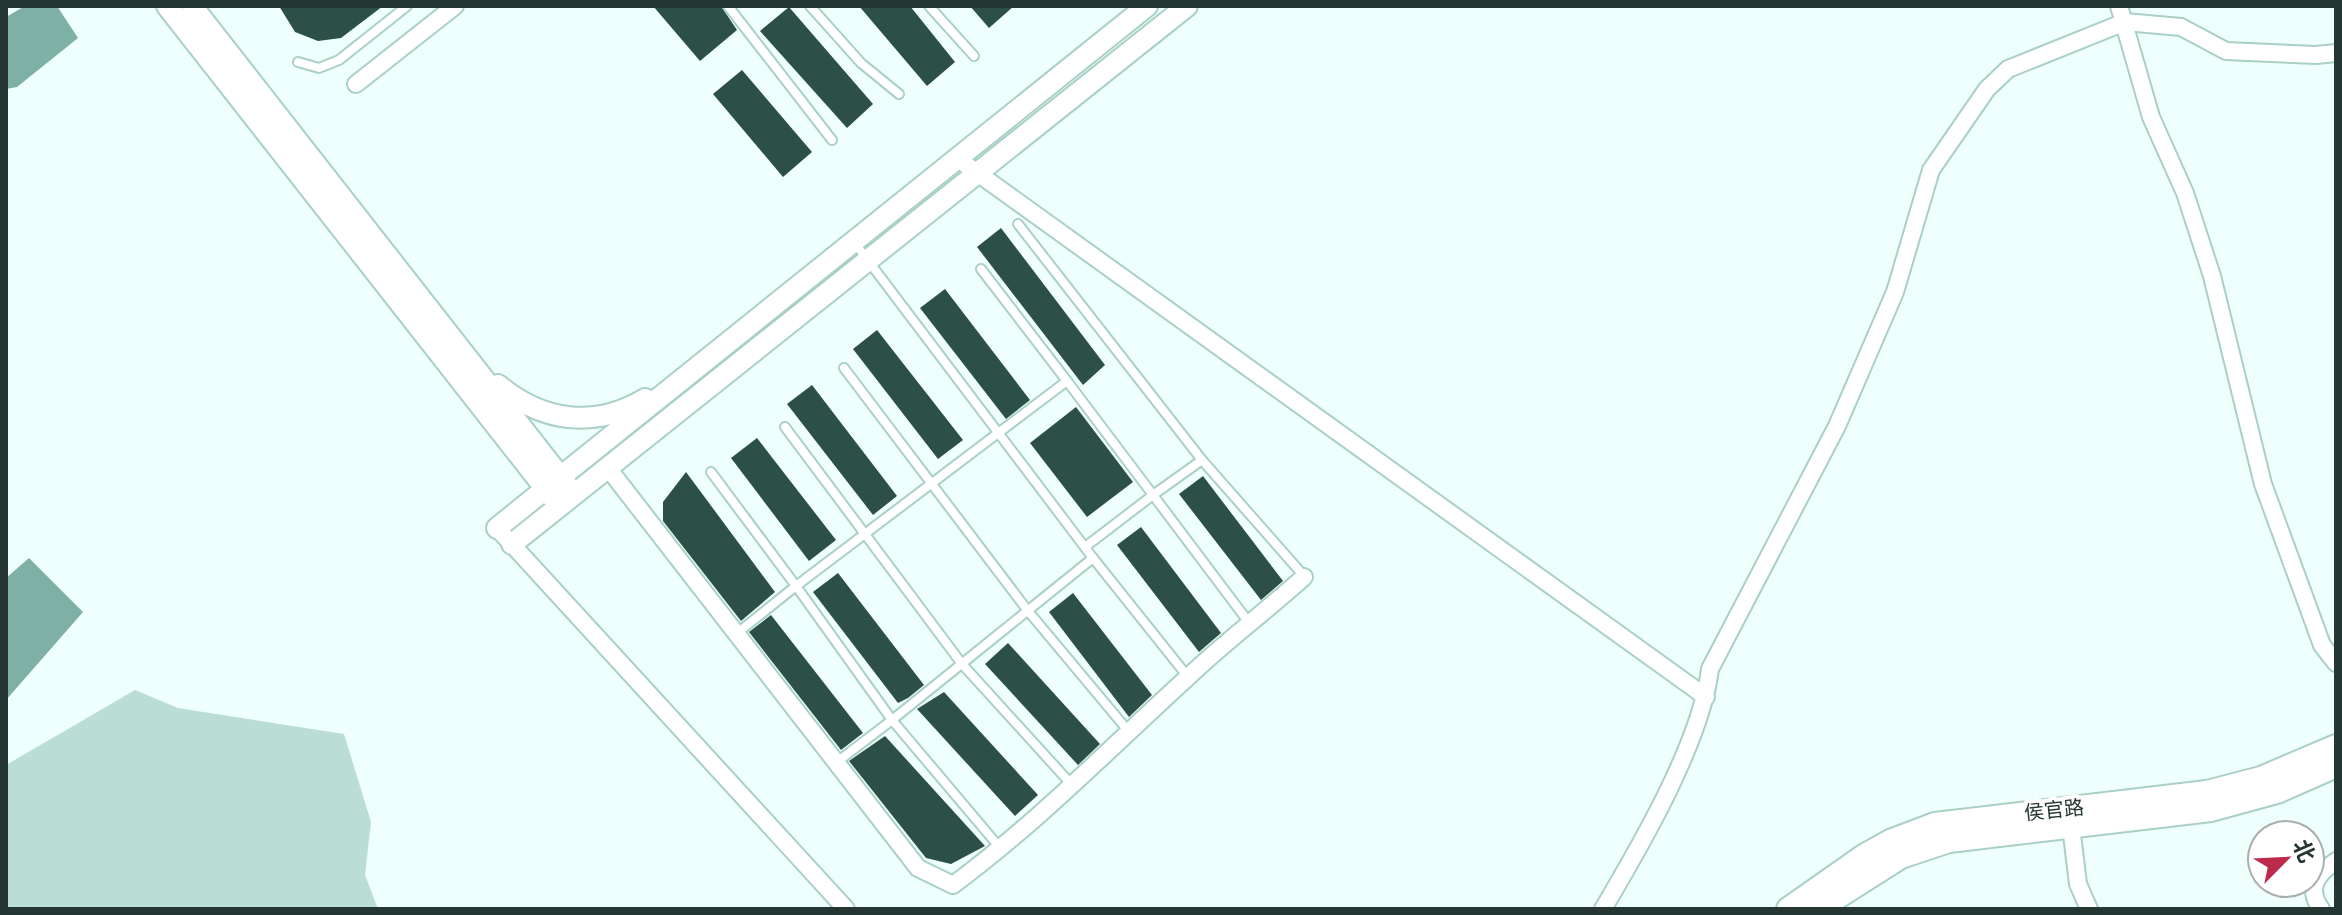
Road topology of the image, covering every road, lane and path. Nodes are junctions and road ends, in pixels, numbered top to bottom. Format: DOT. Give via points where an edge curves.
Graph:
graph roads {
  1 [pos="167,6"];
  2 [pos="192,6"];
  3 [pos="407,6"];
  4 [pos="455,6"];
  5 [pos="728,6"];
  6 [pos="810,6"];
  7 [pos="929,6"];
  8 [pos="1147,6"];
  9 [pos="1187,6"];
  10 [pos="2122,14"];
  11 [pos="2336,53"];
  12 [pos="974,56"];
  13 [pos="298,62"];
  14 [pos="356,84"];
  15 [pos="899,94"];
  16 [pos="832,140"];
  17 [pos="958,159"];
  18 [pos="979,174"];
  19 [pos="1018,224"];
  20 [pos="854,242"];
  21 [pos="869,261"];
  22 [pos="981,269"];
  23 [pos="472,364"];
  24 [pos="844,368"];
  25 [pos="693,370"];
  26 [pos="1067,381"];
  27 [pos="785,427"];
  28 [pos="1000,432"];
  29 [pos="1202,460"];
  30 [pos="608,468"];
  31 [pos="711,472"];
  32 [pos="553,483"];
  33 [pos="931,484"];
  34 [pos="1153,495"];
  35 [pos="567,500"];
  36 [pos="497,528"];
  37 [pos="865,534"];
  38 [pos="512,544"];
  39 [pos="1085,547"];
  40 [pos="1093,558"];
  41 [pos="1304,577"];
  42 [pos="796,586"];
  43 [pos="1028,611"];
  44 [pos="1250,624"];
  45 [pos="736,634"];
  46 [pos="2336,663"];
  47 [pos="962,664"];
  48 [pos="1188,677"];
  49 [pos="1706,697"];
  50 [pos="892,720"];
  51 [pos="1131,734"];
  52 [pos="2336,746"];
  53 [pos="836,763"];
  54 [pos="2336,766"];
  55 [pos="1073,786"];
  56 [pos="2070,817"];
  57 [pos="1001,850"];
  58 [pos="2336,861"];
  59 [pos="846,909"];
  60 [pos="1603,909"];
  61 [pos="1788,909"];
  62 [pos="1819,909"];
  63 [pos="2089,909"];
  64 [pos="2321,909"];
  1 -- 32 [label="street"];
  2 -- 23 [label="street"];
  3 -- 13 [label="lane" via="339,60 319,68"];
  4 -- 14 [label="street"];
  5 -- 16 [label="lane"];
  6 -- 15 [label="lane" via="861,63"];
  7 -- 12 [label="lane"];
  8 -- 17 [label="street"];
  9 -- 18 [label="street"];
  10 -- 11 [label="street" via="2181,27 2226,51"];
  10 -- 46 [label="street" via="2151,117 2185,193 2212,276 2263,484 2322,645"];
  10 -- 49 [label="street" via="2008,69 1987,89 1931,170 1895,292 1837,426 1710,669"];
  17 -- 18 [label="street"];
  17 -- 20 [label="street"];
  18 -- 21 [label="street"];
  18 -- 49 [label="street"];
  19 -- 29 [label="lane"];
  20 -- 21 [label="lane"];
  20 -- 25 [label="street"];
  21 -- 28 [label="lane"];
  21 -- 30 [label="street"];
  22 -- 26 [label="lane"];
  23 -- 25 [label="street" via="534,409 585,419 632,406"];
  23 -- 32 [label="street"];
  24 -- 33 [label="lane"];
  25 -- 32 [label="street"];
  26 -- 28 [label="lane"];
  26 -- 34 [label="lane"];
  27 -- 37 [label="lane"];
  28 -- 33 [label="lane"];
  28 -- 39 [label="lane"];
  29 -- 34 [label="lane"];
  29 -- 41 [label="lane"];
  30 -- 35 [label="street"];
  30 -- 45 [label="street"];
  31 -- 42 [label="lane"];
  32 -- 35 [label="street"];
  32 -- 36 [label="street"];
  33 -- 37 [label="lane"];
  33 -- 43 [label="lane"];
  34 -- 39 [label="lane"];
  34 -- 44 [label="lane"];
  35 -- 38 [label="street"];
  36 -- 38 [label="street"];
  37 -- 42 [label="lane"];
  37 -- 47 [label="lane"];
  38 -- 59 [label="street"];
  39 -- 40 [label="lane"];
  40 -- 43 [label="lane"];
  40 -- 48 [label="lane"];
  41 -- 44 [label="street"];
  42 -- 45 [label="lane"];
  42 -- 50 [label="lane"];
  43 -- 47 [label="lane"];
  43 -- 51 [label="lane"];
  44 -- 48 [label="street"];
  45 -- 53 [label="street"];
  47 -- 50 [label="lane"];
  47 -- 55 [label="lane"];
  48 -- 51 [label="street"];
  49 -- 60 [label="street" via="1647,834"];
  50 -- 53 [label="lane"];
  50 -- 57 [label="lane"];
  51 -- 55 [label="street"];
  52 -- 56 [label="main road, 侯官路" via="2261,778"];
  53 -- 57 [label="street" via="918,868 953,885"];
  54 -- 56 [label="main road, 侯官路" via="2235,805 2191,813"];
  55 -- 57 [label="street"];
  56 -- 61 [label="main road, 侯官路" via="1964,819 1917,830 1865,855"];
  56 -- 62 [label="main road, 侯官路" via="1926,848 1879,869"];
  56 -- 63 [label="street" via="2078,884"];
  58 -- 64 [label="street" via="2315,881 2313,894"];
}
